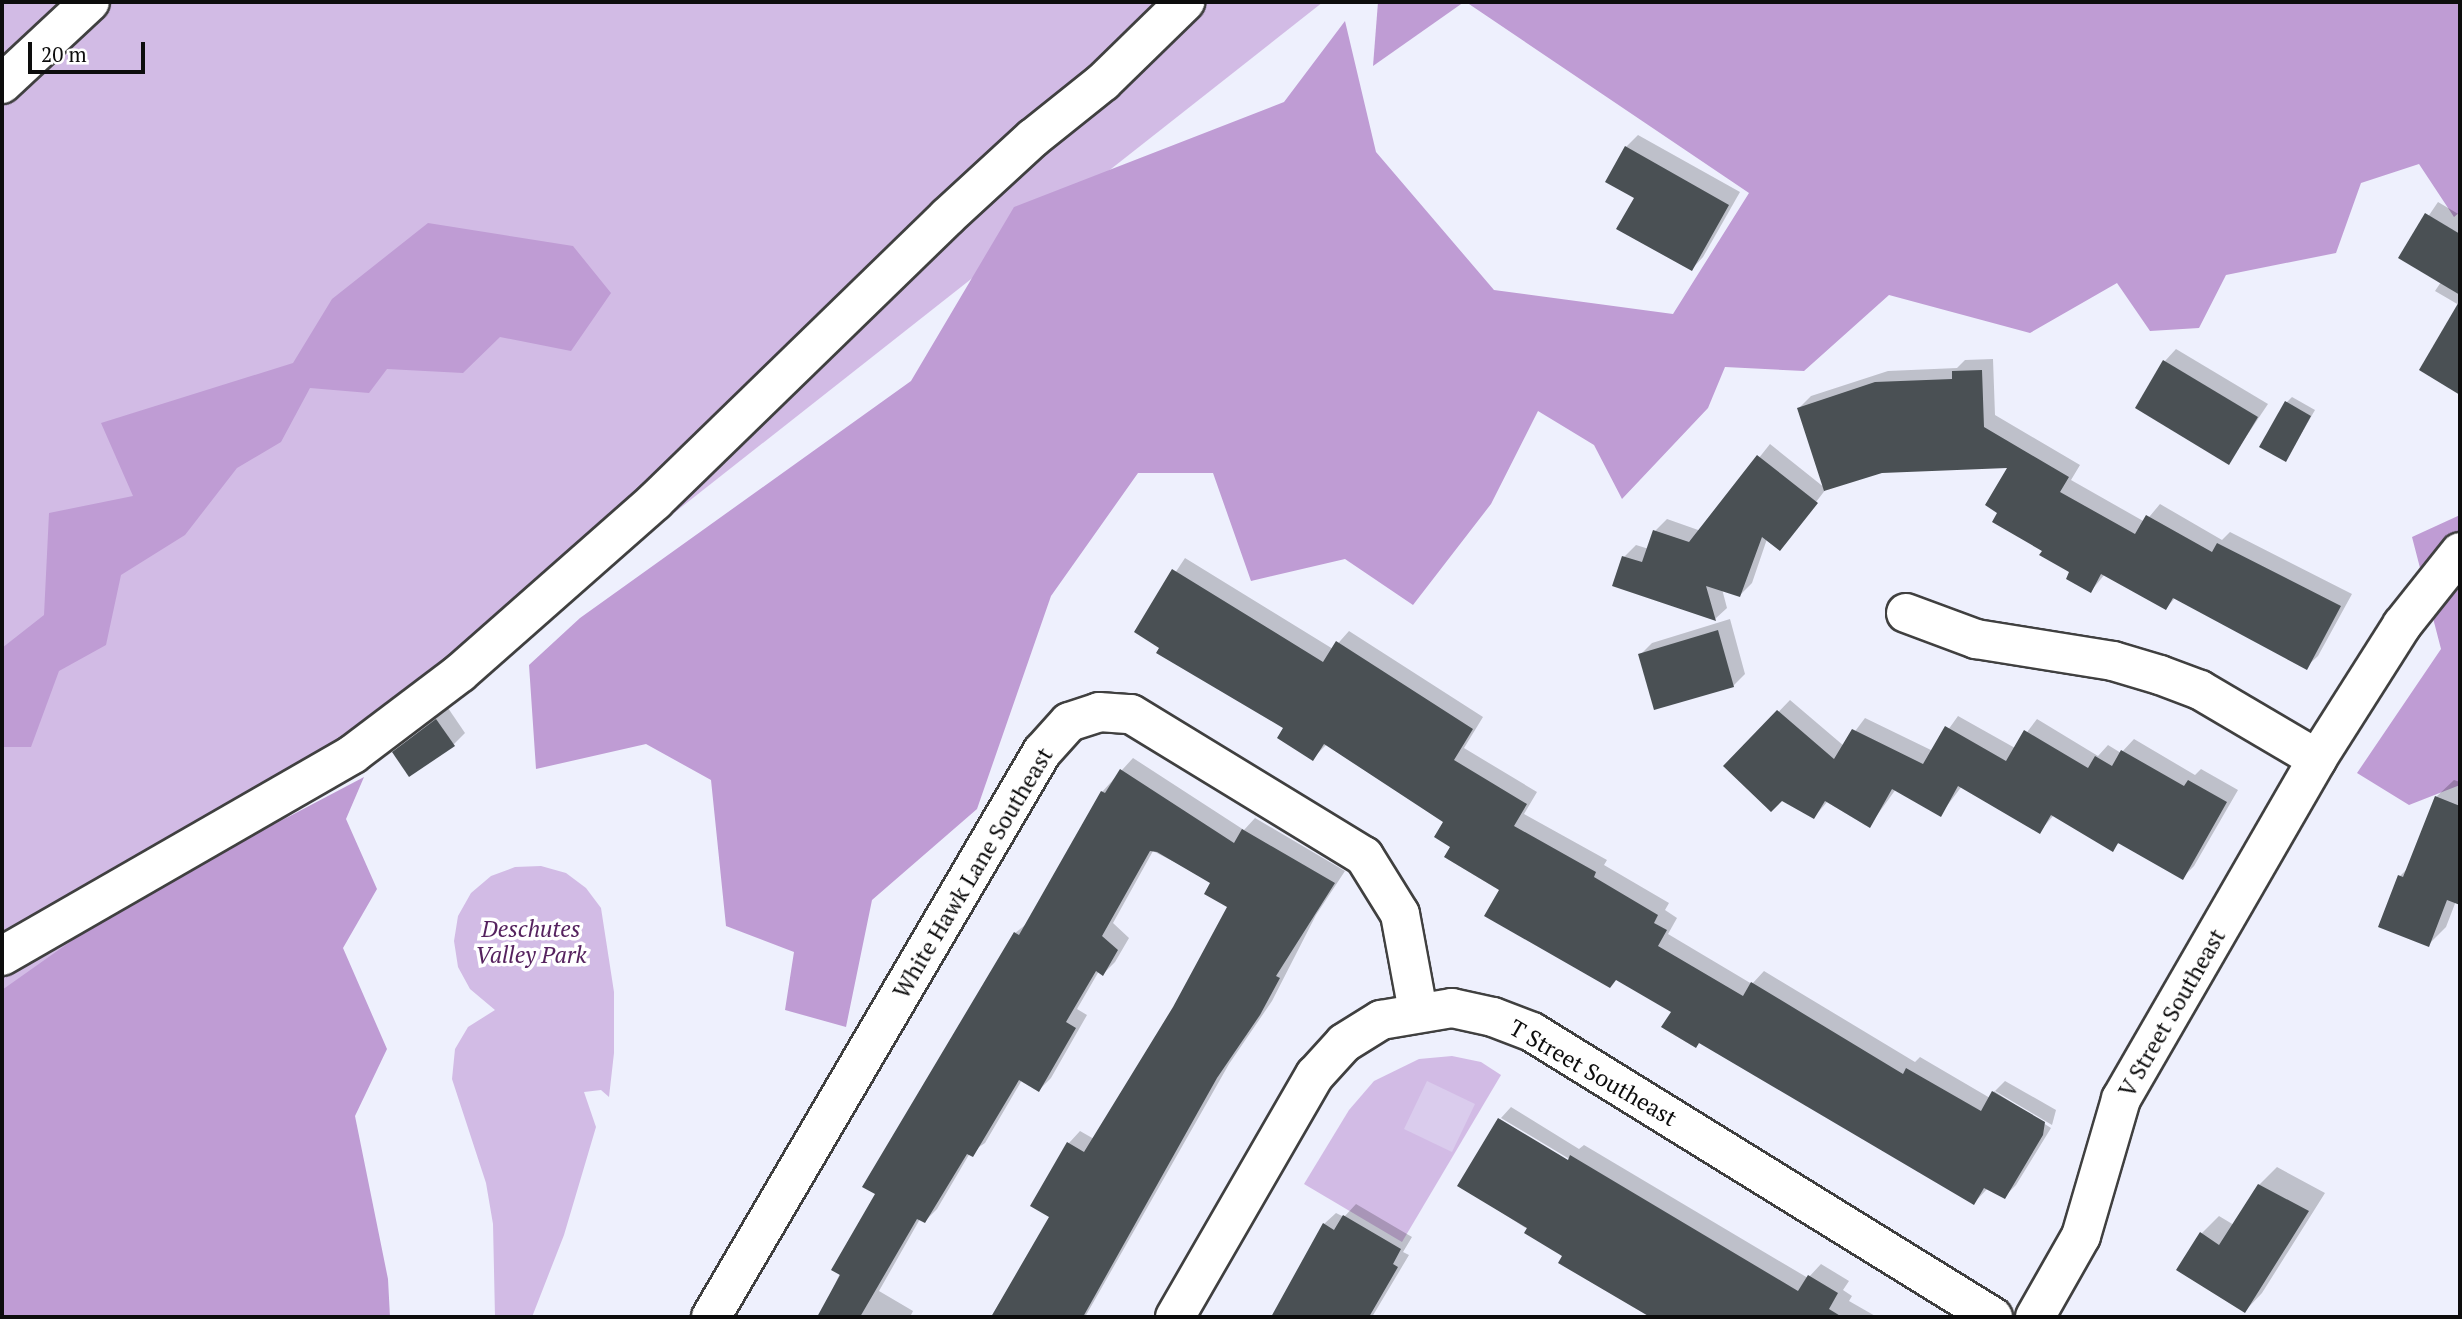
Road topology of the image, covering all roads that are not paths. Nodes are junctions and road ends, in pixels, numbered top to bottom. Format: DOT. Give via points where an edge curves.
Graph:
graph roads {
  1 [pos="90,2"];
  2 [pos="1185,2"];
  3 [pos="2,84"];
  4 [pos="2460,552"];
  5 [pos="1906,613"];
  6 [pos="2318,759"];
  7 [pos="2,956"];
  8 [pos="1418,1011"];
  9 [pos="711,1317"];
  10 [pos="1175,1317"];
  11 [pos="1993,1317"];
  12 [pos="2035,1317"];
  1 -- 3 [label="street"];
  2 -- 7 [label="street" via="1103,82 947,217 655,501 460,673 353,754"];
  4 -- 6 [label="street, V Street Southeast" via="2402,625"];
  5 -- 6 [label="street" via="1976,639 2113,661 2160,675 2200,690"];
  6 -- 12 [label="street, V Street Southeast" via="2121,1099 2081,1236"];
  8 -- 9 [label="street, White Hawk Lane Southeast" via="1400,914 1364,856 1131,714 1099,712 1069,722 1042,752"];
  8 -- 10 [label="street, T Street Southeast" via="1381,1020 1344,1043 1315,1075"];
  8 -- 11 [label="street, T Street Southeast" via="1452,1008 1532,1032"];
}
